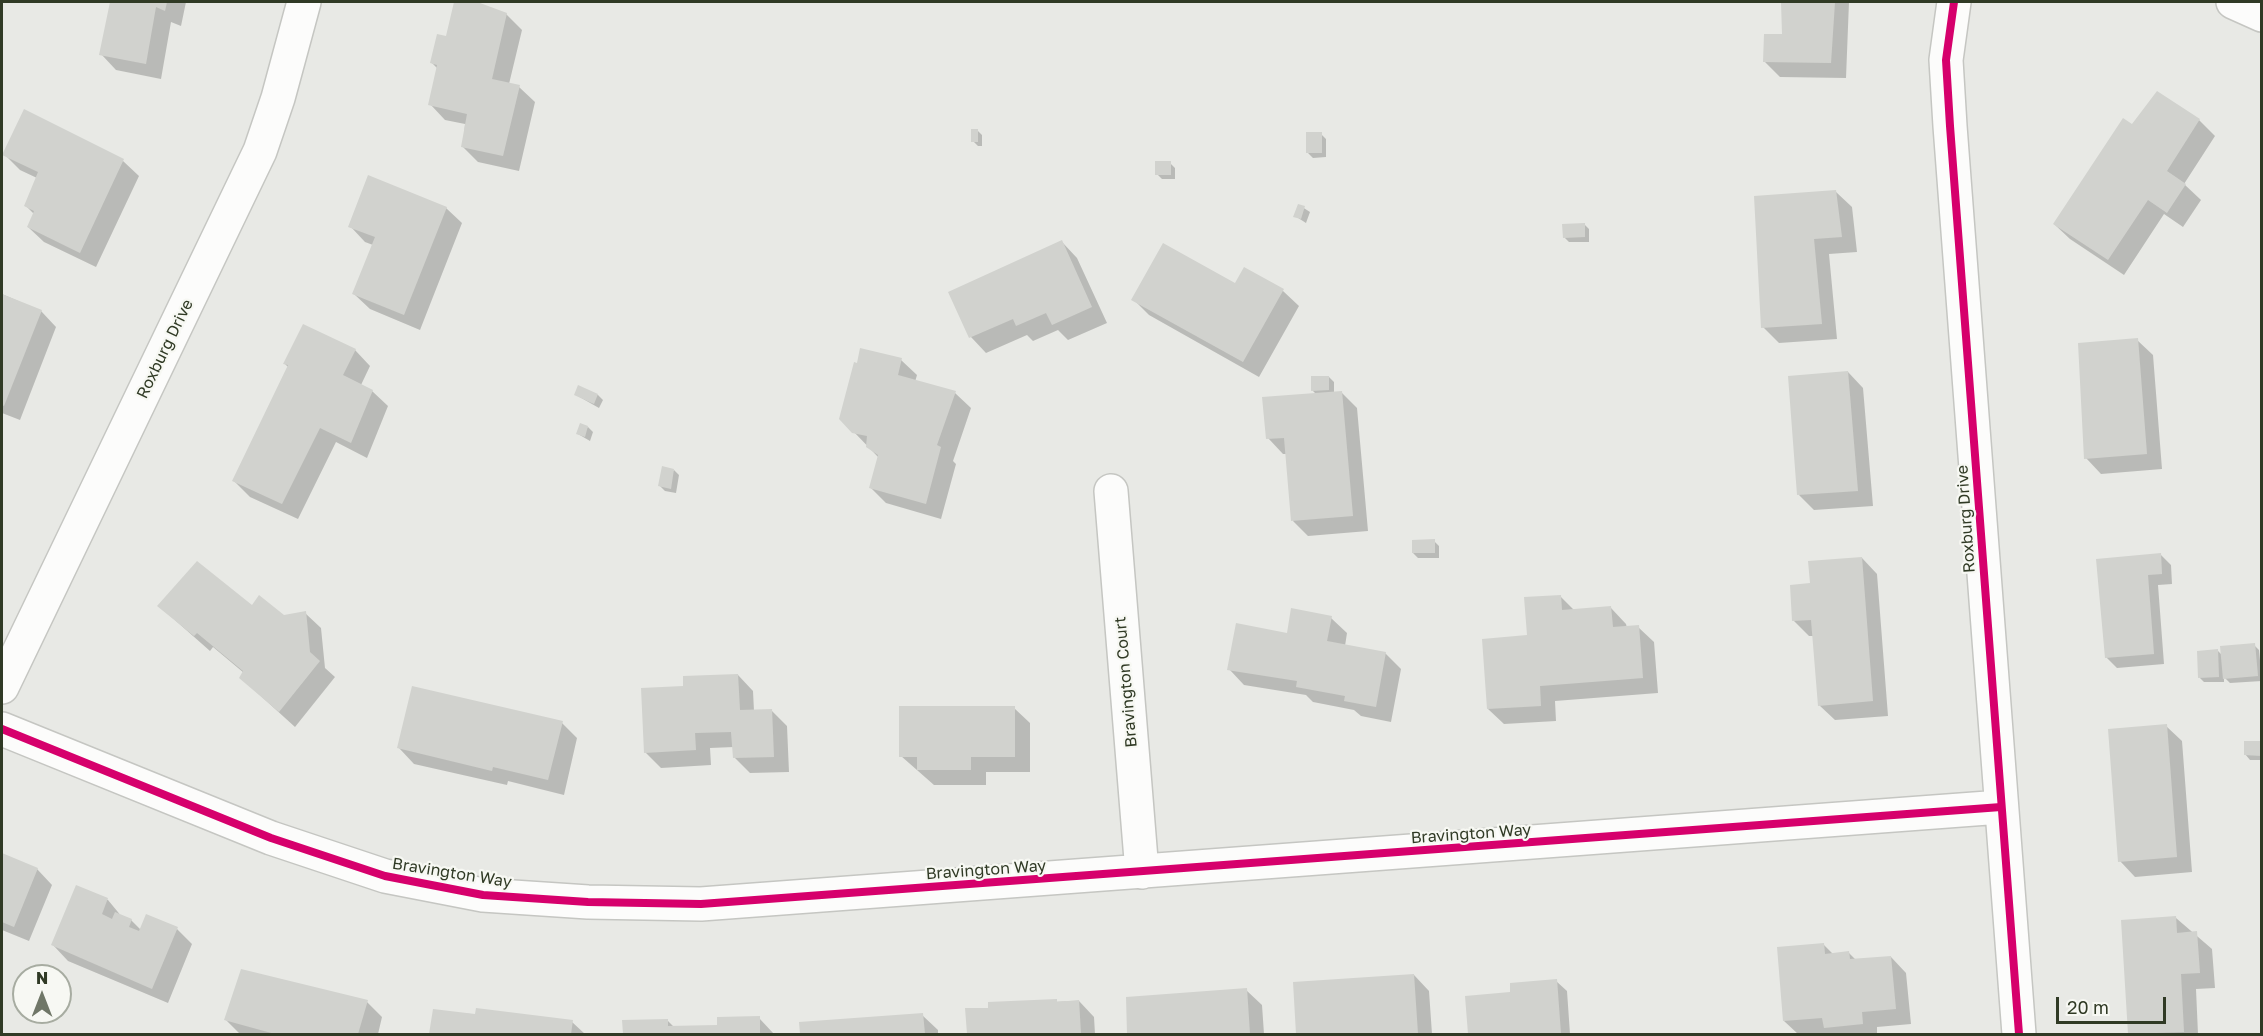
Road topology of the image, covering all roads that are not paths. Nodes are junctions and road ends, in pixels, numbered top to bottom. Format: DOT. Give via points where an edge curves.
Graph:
graph roads {
  1 [pos="304,2"];
  2 [pos="1954,2"];
  3 [pos="2233,2"];
  4 [pos="2262,15"];
  5 [pos="1111,491"];
  6 [pos="2,687"];
  7 [pos="2,729"];
  8 [pos="2001,807"];
  9 [pos="1142,872"];
  10 [pos="2019,1035"];
  1 -- 6 [label="street, Roxburg Drive" via="260,151"];
  2 -- 8 [label="street, Roxburg Drive" via="1946,60"];
  3 -- 4 [label="street"];
  5 -- 9 [label="street, Bravington Court"];
  7 -- 9 [label="street, Bravington Way" via="272,838 385,876 483,895 701,904"];
  8 -- 9 [label="street, Bravington Way"];
  8 -- 10 [label="street, Roxburg Drive"];
}
